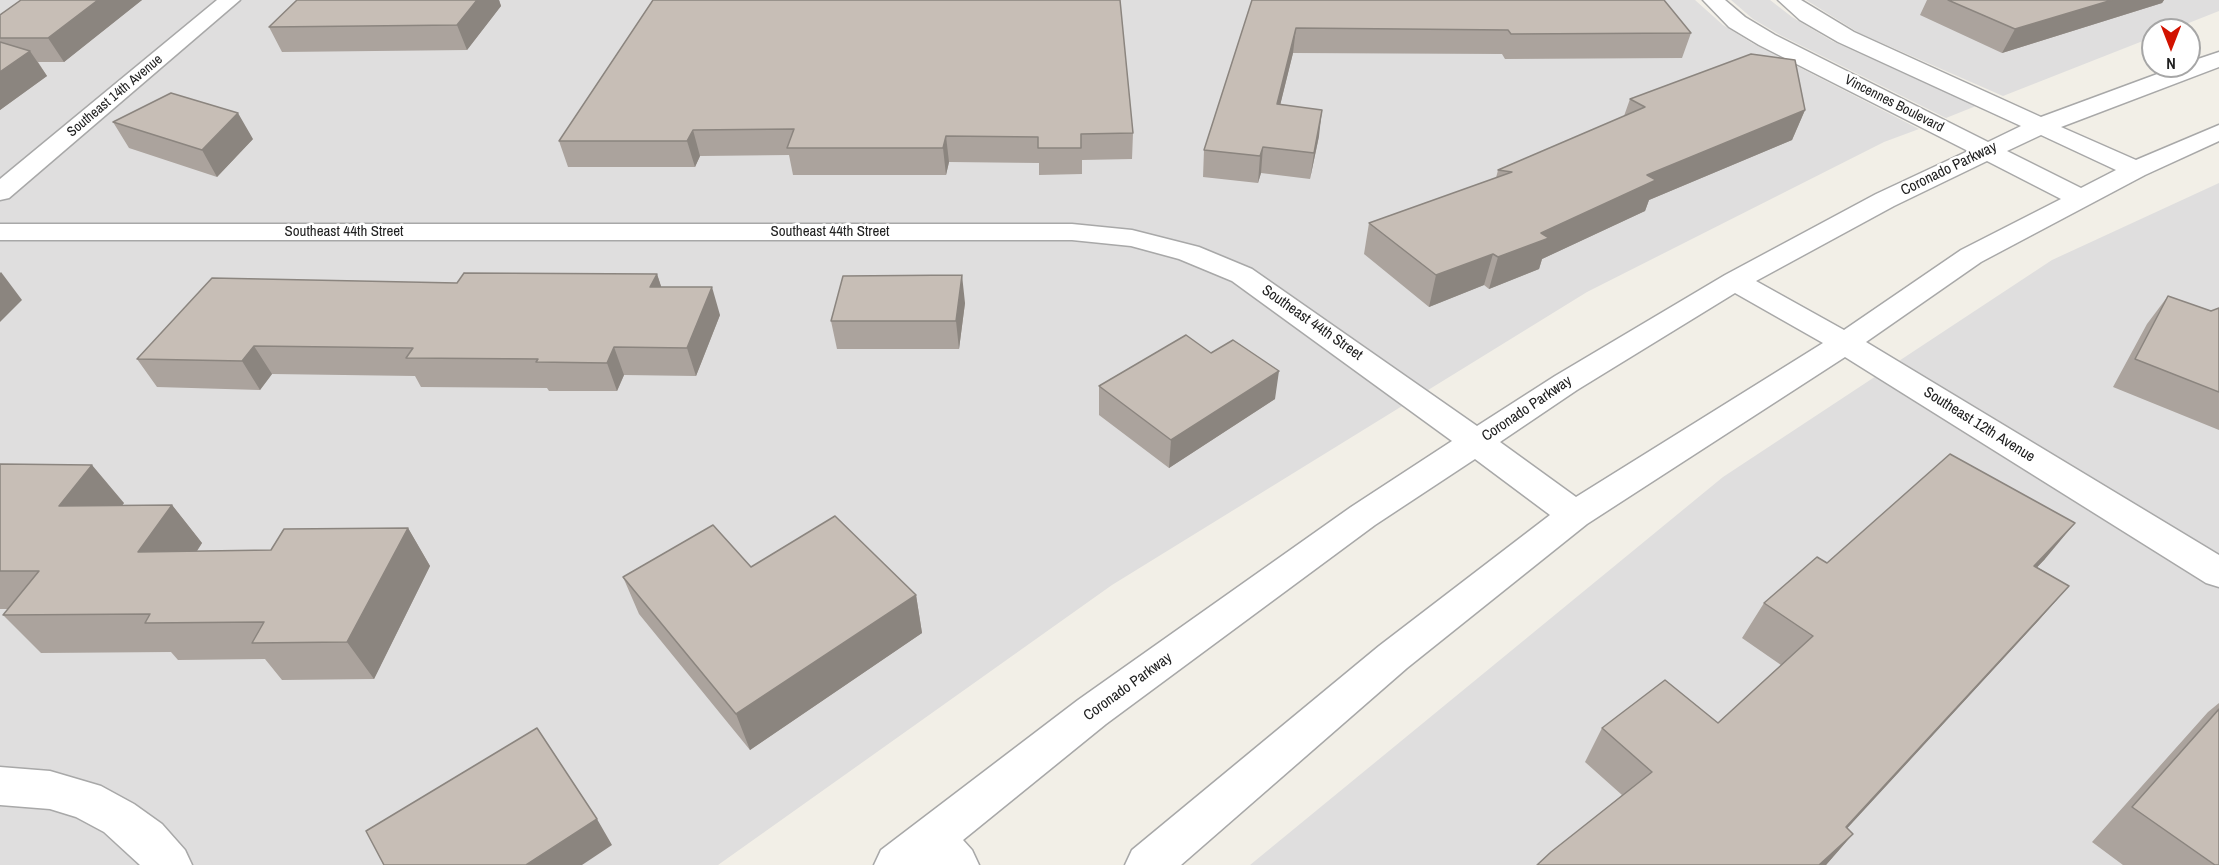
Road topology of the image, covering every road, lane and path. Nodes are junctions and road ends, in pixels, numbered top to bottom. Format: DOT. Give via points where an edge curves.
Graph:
graph roads {
  1 [pos="230,0"];
  2 [pos="1713,0"];
  3 [pos="1788,0"];
  4 [pos="2214,65"];
  5 [pos="2043,125"];
  6 [pos="2219,132"];
  7 [pos="1988,150"];
  8 [pos="2136,170"];
  9 [pos="0,192"];
  10 [pos="2080,198"];
  11 [pos="0,232"];
  12 [pos="1735,281"];
  13 [pos="1845,343"];
  14 [pos="1477,443"];
  15 [pos="1575,515"];
  16 [pos="2219,573"];
  17 [pos="0,786"];
  18 [pos="943,851"];
  19 [pos="169,865"];
  20 [pos="897,865"];
  21 [pos="1148,865"];
  1 -- 9 [label="street, Southeast 14th Avenue"];
  2 -- 7 [label="street, Vincennes Boulevard" via="1737,22 1767,40"];
  3 -- 5 [label="street" via="1846,37"];
  4 -- 5 [label="street, Coronado Parkway"];
  5 -- 7 [label="street, Coronado Parkway"];
  5 -- 8 [label="street"];
  6 -- 8 [label="street"];
  7 -- 10 [label="street, Vincennes Boulevard"];
  7 -- 12 [label="street, Coronado Parkway"];
  8 -- 10 [label="street"];
  10 -- 13 [label="street" via="1971,256"];
  11 -- 14 [label="street, Southeast 44th Street" via="1072,232 1132,238 1189,253 1242,275"];
  12 -- 13 [label="street, Southeast 12th Avenue"];
  12 -- 14 [label="street, Coronado Parkway" via="1566,383"];
  13 -- 15 [label="street"];
  13 -- 16 [label="street, Southeast 12th Avenue"];
  14 -- 15 [label="street, Southeast 44th Street"];
  14 -- 18 [label="street, Coronado Parkway" via="1353,523 1092,712"];
  15 -- 21 [label="street" via="1393,657"];
  17 -- 19 [label="street" via="50,790 86,800 137,832"];
  18 -- 20 [label="street, Coronado Parkway"];
}
